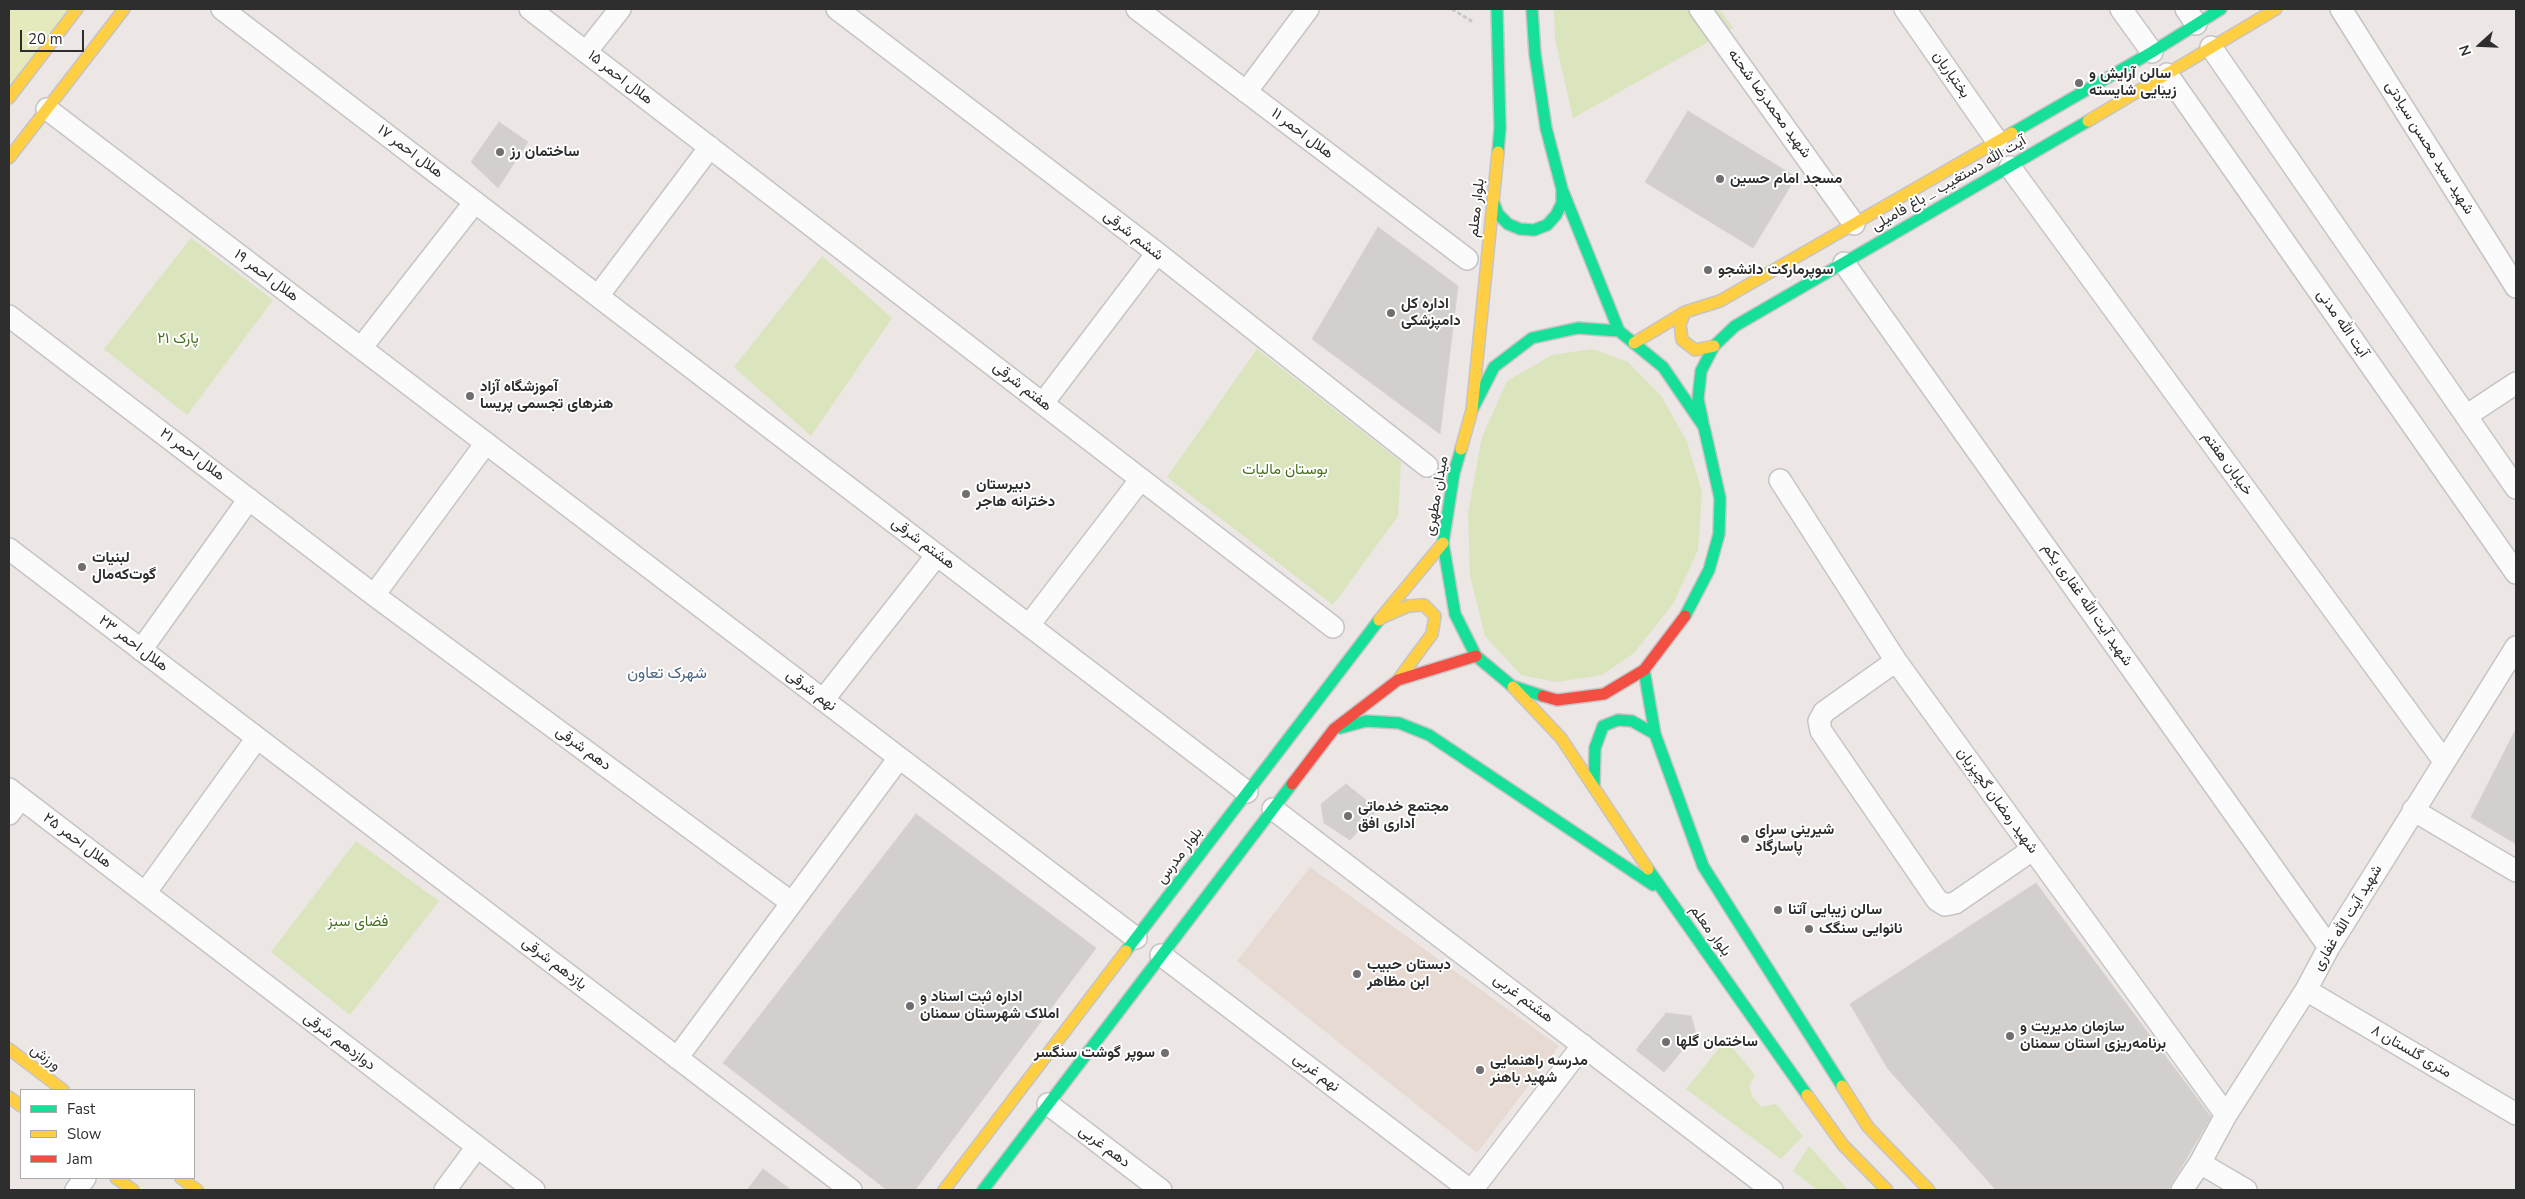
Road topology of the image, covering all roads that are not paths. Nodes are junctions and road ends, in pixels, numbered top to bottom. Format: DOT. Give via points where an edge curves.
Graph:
graph roads {
  1 [pos="77,9"];
  2 [pos="124,9"];
  3 [pos="222,9"];
  4 [pos="530,9"];
  5 [pos="620,9"];
  6 [pos="837,9"];
  7 [pos="1137,9"];
  8 [pos="1308,9"];
  9 [pos="1497,9"];
  10 [pos="1532,9"];
  11 [pos="1700,9"];
  12 [pos="1905,9"];
  13 [pos="2121,9"];
  14 [pos="2221,9"];
  15 [pos="2276,9"];
  16 [pos="2341,9"];
  17 [pos="2191,16"];
  18 [pos="2211,47"];
  19 [pos="586,52"];
  20 [pos="2152,52"];
  21 [pos="2167,74"];
  22 [pos="1246,92"];
  23 [pos="9,98"];
  24 [pos="47,109"];
  25 [pos="1997,141"];
  26 [pos="710,147"];
  27 [pos="9,158"];
  28 [pos="2010,167"];
  29 [pos="1562,189"];
  30 [pos="1493,201"];
  31 [pos="475,202"];
  32 [pos="1854,224"];
  33 [pos="1157,253"];
  34 [pos="1467,259"];
  35 [pos="1844,263"];
  36 [pos="2516,287"];
  37 [pos="598,296"];
  38 [pos="1685,312"];
  39 [pos="9,316"];
  40 [pos="1620,331"];
  41 [pos="1634,343"];
  42 [pos="1714,346"];
  43 [pos="361,348"];
  44 [pos="2516,383"];
  45 [pos="1043,403"];
  46 [pos="1472,410"];
  47 [pos="2466,416"];
  48 [pos="1704,427"];
  49 [pos="486,443"];
  50 [pos="1427,466"];
  51 [pos="1141,478"];
  52 [pos="1780,480"];
  53 [pos="2516,488"];
  54 [pos="249,499"];
  55 [pos="1443,544"];
  56 [pos="9,549"];
  57 [pos="937,555"];
  58 [pos="2516,573"];
  59 [pos="374,594"];
  60 [pos="1380,619"];
  61 [pos="1029,625"];
  62 [pos="1333,627"];
  63 [pos="2516,647"];
  64 [pos="141,650"];
  65 [pos="1476,656"];
  66 [pos="1896,661"];
  67 [pos="1644,670"];
  68 [pos="1398,680"];
  69 [pos="1512,686"];
  70 [pos="823,700"];
  71 [pos="1334,729"];
  72 [pos="1655,734"];
  73 [pos="257,738"];
  74 [pos="899,758"];
  75 [pos="2444,760"];
  76 [pos="1594,787"];
  77 [pos="1247,792"];
  78 [pos="13,801"];
  79 [pos="1273,808"];
  80 [pos="2413,810"];
  81 [pos="2032,850"];
  82 [pos="2516,871"];
  83 [pos="145,893"];
  84 [pos="1664,893"];
  85 [pos="792,903"];
  86 [pos="1136,938"];
  87 [pos="2329,947"];
  88 [pos="1161,955"];
  89 [pos="2306,990"];
  90 [pos="1583,1045"];
  91 [pos="9,1049"];
  92 [pos="677,1058"];
  93 [pos="61,1089"];
  94 [pos="9,1097"];
  95 [pos="1048,1104"];
  96 [pos="20,1105"];
  97 [pos="2516,1114"];
  98 [pos="2226,1115"];
  99 [pos="998,1119"];
  100 [pos="1023,1137"];
  101 [pos="477,1147"];
  102 [pos="2200,1163"];
  103 [pos="84,1179"];
  104 [pos="117,1179"];
  105 [pos="182,1179"];
  106 [pos="76,1190"];
  107 [pos="133,1190"];
  108 [pos="197,1190"];
  109 [pos="445,1190"];
  110 [pos="534,1190"];
  111 [pos="851,1190"];
  112 [pos="944,1190"];
  113 [pos="982,1190"];
  114 [pos="1160,1190"];
  115 [pos="1471,1190"];
  116 [pos="1772,1190"];
  117 [pos="1887,1190"];
  118 [pos="1929,1190"];
  119 [pos="2182,1190"];
  120 [pos="2246,1190"];
  1 -- 23 [label="main road"];
  2 -- 24 [label="main road"];
  3 -- 31 [label="street, هلال احمر ۱۷"];
  4 -- 19 [label="street, هلال احمر ۱۵"];
  5 -- 19 [label="street"];
  6 -- 33 [label="street, ششم شرقی"];
  7 -- 22 [label="street, هلال احمر ۱۱"];
  8 -- 22 [label="street"];
  9 -- 30 [label="main road, بلوار معلم" via="1500,128"];
  10 -- 29 [label="main road" via="1546,128"];
  11 -- 32 [label="street, شهید محمدرضا شحنه"];
  12 -- 25 [label="street, بختیاریان"];
  13 -- 20 [label="street"];
  14 -- 17 [label="main road, آیت الله دستغیب _ باغ فامیلی"];
  15 -- 18 [label="main road, آیت الله دستغیب _ باغ فامیلی"];
  16 -- 36 [label="street, شهید سید محسن سیادتی"];
  17 -- 20 [label="main road, آیت الله دستغیب _ باغ فامیلی"];
  18 -- 21 [label="main road, آیت الله دستغیب _ باغ فامیلی"];
  18 -- 47 [label="street"];
  19 -- 26 [label="street, هلال احمر ۱۵"];
  20 -- 25 [label="main road, آیت الله دستغیب _ باغ فامیلی"];
  21 -- 28 [label="main road, آیت الله دستغیب _ باغ فامیلی"];
  21 -- 58 [label="street, آیت الله مدنی"];
  22 -- 34 [label="street, هلال احمر ۱۱"];
  24 -- 27 [label="main road"];
  24 -- 43 [label="street, هلال احمر ۱۹"];
  25 -- 32 [label="main road, آیت الله دستغیب _ باغ فامیلی"];
  26 -- 37 [label="street"];
  26 -- 45 [label="street, هفتم شرقی"];
  28 -- 35 [label="main road, آیت الله دستغیب _ باغ فامیلی"];
  28 -- 75 [label="street, خیابان هفتم"];
  29 -- 30 [label="main road" via="1562,203 1556,215 1547,225 1534,230 1520,230 1508,224 1498,214"];
  29 -- 40 [label="main road"];
  30 -- 46 [label="main road, بلوار معلم"];
  31 -- 37 [label="street, هلال احمر ۱۷"];
  31 -- 43 [label="street"];
  32 -- 38 [label="main road, آیت الله دستغیب _ باغ فامیلی" via="1720,301"];
  33 -- 45 [label="street"];
  33 -- 50 [label="street, ششم شرقی"];
  35 -- 42 [label="main road, آیت الله دستغیب _ باغ فامیلی" via="1735,326"];
  35 -- 87 [label="street, شهید آیت الله غفاری یکم"];
  37 -- 57 [label="street, هشتم شرقی"];
  38 -- 41 [label="main road, آیت الله دستغیب _ باغ فامیلی"];
  38 -- 42 [label="main road" via="1680,324 1682,340 1695,350"];
  39 -- 54 [label="street, هلال احمر ۲۱"];
  40 -- 41 [label="main road, میدان مطهری"];
  40 -- 46 [label="main road, میدان مطهری" via="1578,328 1532,338 1494,367"];
  41 -- 48 [label="main road, میدان مطهری" via="1663,367"];
  42 -- 48 [label="main road, آیت الله دستغیب _ باغ فامیلی" via="1701,371 1698,399"];
  43 -- 49 [label="street, هلال احمر ۱۹"];
  44 -- 47 [label="street"];
  45 -- 51 [label="street, هفتم شرقی"];
  46 -- 55 [label="main road, میدان مطهری" via="1454,473"];
  47 -- 53 [label="street"];
  48 -- 67 [label="main road, میدان مطهری" via="1720,498 1719,534 1709,570 1694,603"];
  49 -- 59 [label="street"];
  49 -- 70 [label="street, نهم شرقی"];
  51 -- 61 [label="street"];
  51 -- 62 [label="street, هفتم شرقی"];
  52 -- 66 [label="street, شهید رمضان گچپزیان"];
  54 -- 59 [label="street, هلال احمر ۲۱"];
  54 -- 64 [label="street"];
  55 -- 60 [label="main road, بلوار مدرس"];
  55 -- 65 [label="main road, میدان مطهری" via="1455,614"];
  56 -- 64 [label="street, هلال احمر ۲۳"];
  57 -- 61 [label="street, هشتم شرقی"];
  57 -- 70 [label="street"];
  59 -- 85 [label="street, دهم شرقی"];
  60 -- 68 [label="main road" via="1408,606 1424,605 1435,616 1432,634"];
  60 -- 77 [label="main road, بلوار مدرس"];
  61 -- 77 [label="street, هشتم شرقی"];
  63 -- 75 [label="street, شهید آیت الله غفاری"];
  64 -- 73 [label="street, هلال احمر ۲۳"];
  65 -- 68 [label="main road"];
  65 -- 69 [label="main road, میدان مطهری"];
  66 -- 81 [label="street, شهید رمضان گچپزیان"];
  66 -- 81 [label="street" via="1824,712 1819,721 1821,731 1937,900 1945,905 1955,903"];
  67 -- 69 [label="main road, میدان مطهری" via="1604,694 1557,700"];
  67 -- 72 [label="main road, بلوار معلم"];
  68 -- 71 [label="main road"];
  69 -- 76 [label="main road, بلوار معلم" via="1561,738"];
  70 -- 74 [label="street, نهم شرقی"];
  71 -- 79 [label="main road"];
  71 -- 84 [label="main road" via="1366,721 1398,723 1429,735"];
  72 -- 76 [label="main road" via="1632,721 1618,720 1603,726 1595,748"];
  72 -- 118 [label="main road, بلوار معلم" via="1703,866 1868,1127"];
  73 -- 83 [label="street"];
  73 -- 92 [label="street, یازدهم شرقی"];
  74 -- 85 [label="street"];
  74 -- 86 [label="street, نهم شرقی"];
  75 -- 80 [label="street, شهید آیت الله غفاری"];
  76 -- 84 [label="main road, بلوار معلم"];
  77 -- 86 [label="main road, بلوار مدرس"];
  78 -- 83 [label="street, هلال احمر ۲۵"];
  79 -- 88 [label="main road"];
  79 -- 90 [label="street, هشتم غربی"];
  80 -- 82 [label="street"];
  80 -- 87 [label="street, شهید آیت الله غفاری"];
  81 -- 98 [label="street, شهید رمضان گچپزیان"];
  83 -- 101 [label="street, دوازدهم شرقی"];
  84 -- 117 [label="main road, بلوار معلم" via="1843,1145"];
  85 -- 92 [label="street"];
  86 -- 99 [label="main road, بلوار مدرس"];
  87 -- 89 [label="street, شهید آیت الله غفاری"];
  88 -- 95 [label="main road"];
  88 -- 115 [label="street, نهم غربی"];
  89 -- 97 [label="street, ۸ متری گلستان"];
  89 -- 98 [label="street, شهید آیت الله غفاری"];
  90 -- 115 [label="street"];
  90 -- 116 [label="street, هشتم غربی"];
  91 -- 93 [label="main road, ورزش" via="17,1062"];
  92 -- 111 [label="street, یازدهم شرقی"];
  94 -- 96 [label="main road"];
  95 -- 100 [label="main road"];
  95 -- 114 [label="street, دهم غربی"];
  98 -- 102 [label="street, شهید آیت الله غفاری"];
  99 -- 100 [label="main road"];
  99 -- 112 [label="main road, بلوار مدرس"];
  100 -- 113 [label="main road"];
  101 -- 109 [label="street"];
  101 -- 110 [label="street, دوازدهم شرقی"];
  102 -- 119 [label="street, شهید آیت الله غفاری"];
  102 -- 120 [label="street"];
  103 -- 106 [label="street"];
  104 -- 107 [label="main road"];
  105 -- 108 [label="main road"];
}
